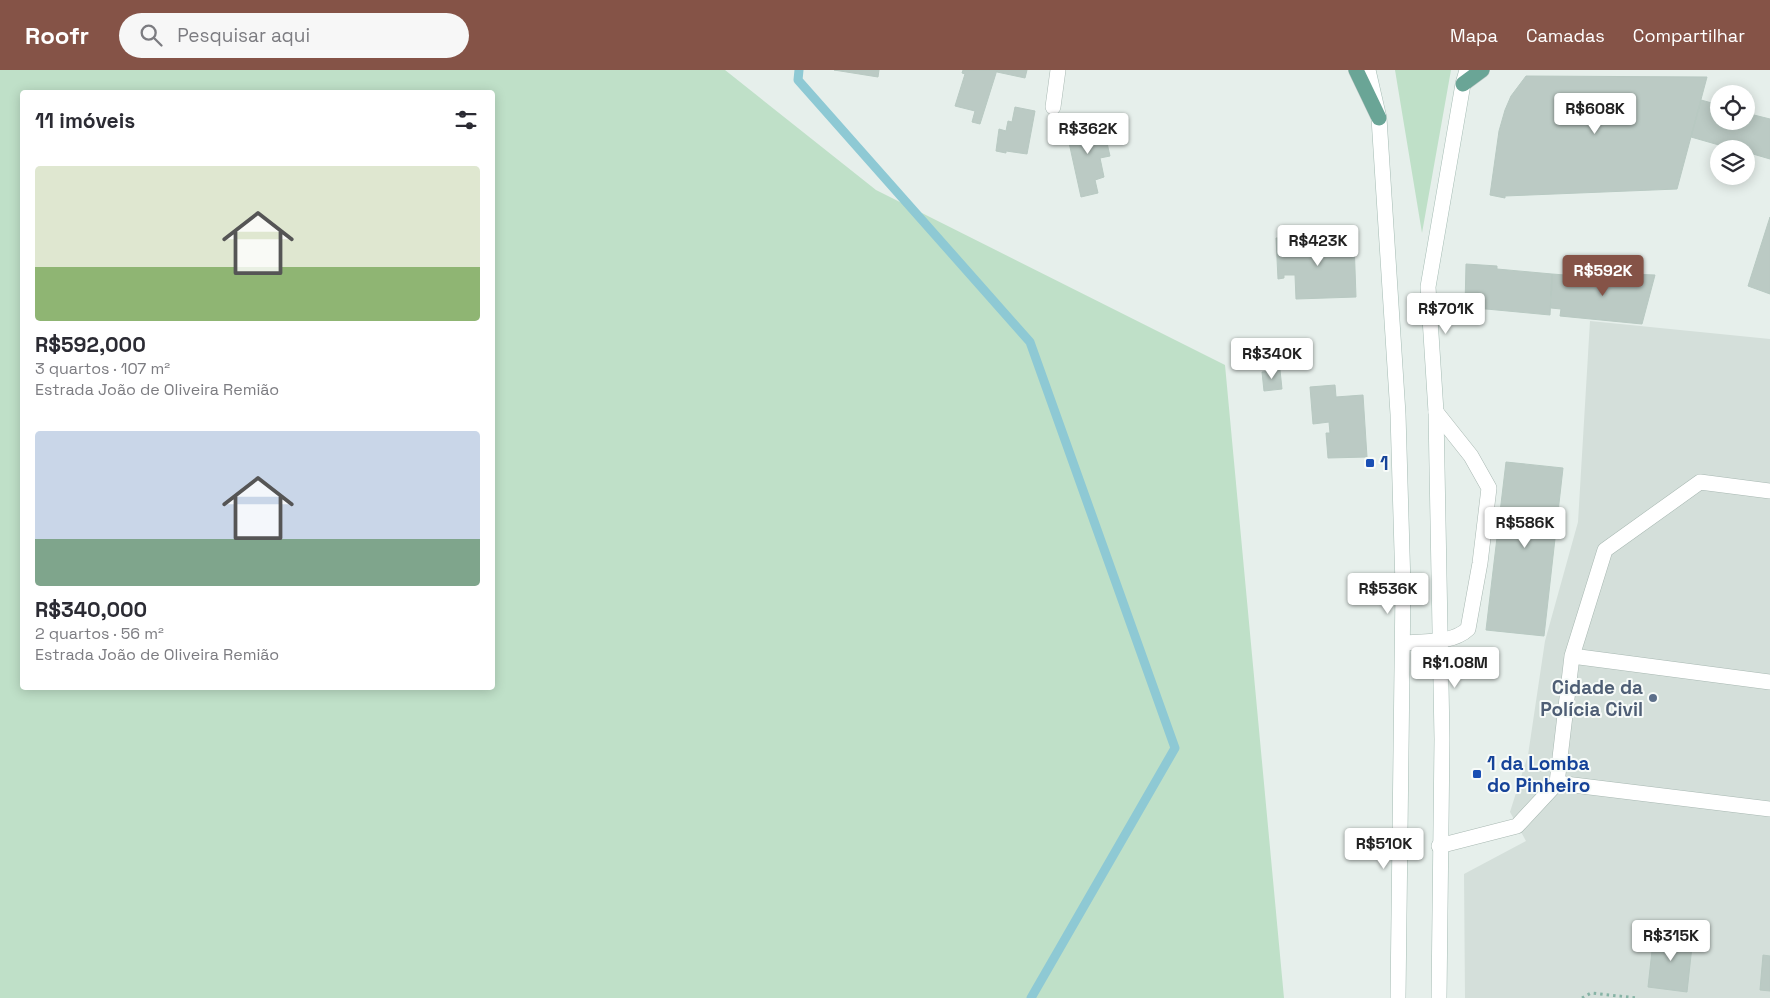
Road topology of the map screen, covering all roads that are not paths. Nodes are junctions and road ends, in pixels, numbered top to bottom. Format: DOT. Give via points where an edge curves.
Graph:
graph roads {
  1 [pos="1058,70"];
  2 [pos="1356,70"];
  3 [pos="1368,70"];
  4 [pos="1482,70"];
  5 [pos="1465,77"];
  6 [pos="1053,107"];
  7 [pos="1379,118"];
  8 [pos="1436,412"];
  9 [pos="1770,491"];
  10 [pos="1439,640"];
  11 [pos="1403,643"];
  12 [pos="1572,656"];
  13 [pos="1770,682"];
  14 [pos="1557,783"];
  15 [pos="1770,809"];
  16 [pos="1439,846"];
  17 [pos="1398,998"];
  18 [pos="1439,998"];
  1 -- 6 [label="main road"];
  2 -- 7 [label="main road"];
  3 -- 7 [label="main road"];
  4 -- 5 [label="main road"];
  5 -- 8 [label="main road" via="1428,287"];
  7 -- 11 [label="main road" via="1398,414"];
  8 -- 10 [label="main road"];
  8 -- 10 [label="main road" via="1471,456 1489,488 1468,629 1461,635"];
  9 -- 12 [label="main road" via="1700,482 1605,550"];
  10 -- 11 [label="main road"];
  10 -- 16 [label="main road" via="1442,739"];
  11 -- 17 [label="main road"];
  12 -- 13 [label="main road"];
  12 -- 14 [label="main road"];
  14 -- 15 [label="main road"];
  14 -- 16 [label="main road" via="1518,826"];
  16 -- 18 [label="main road"];
}
